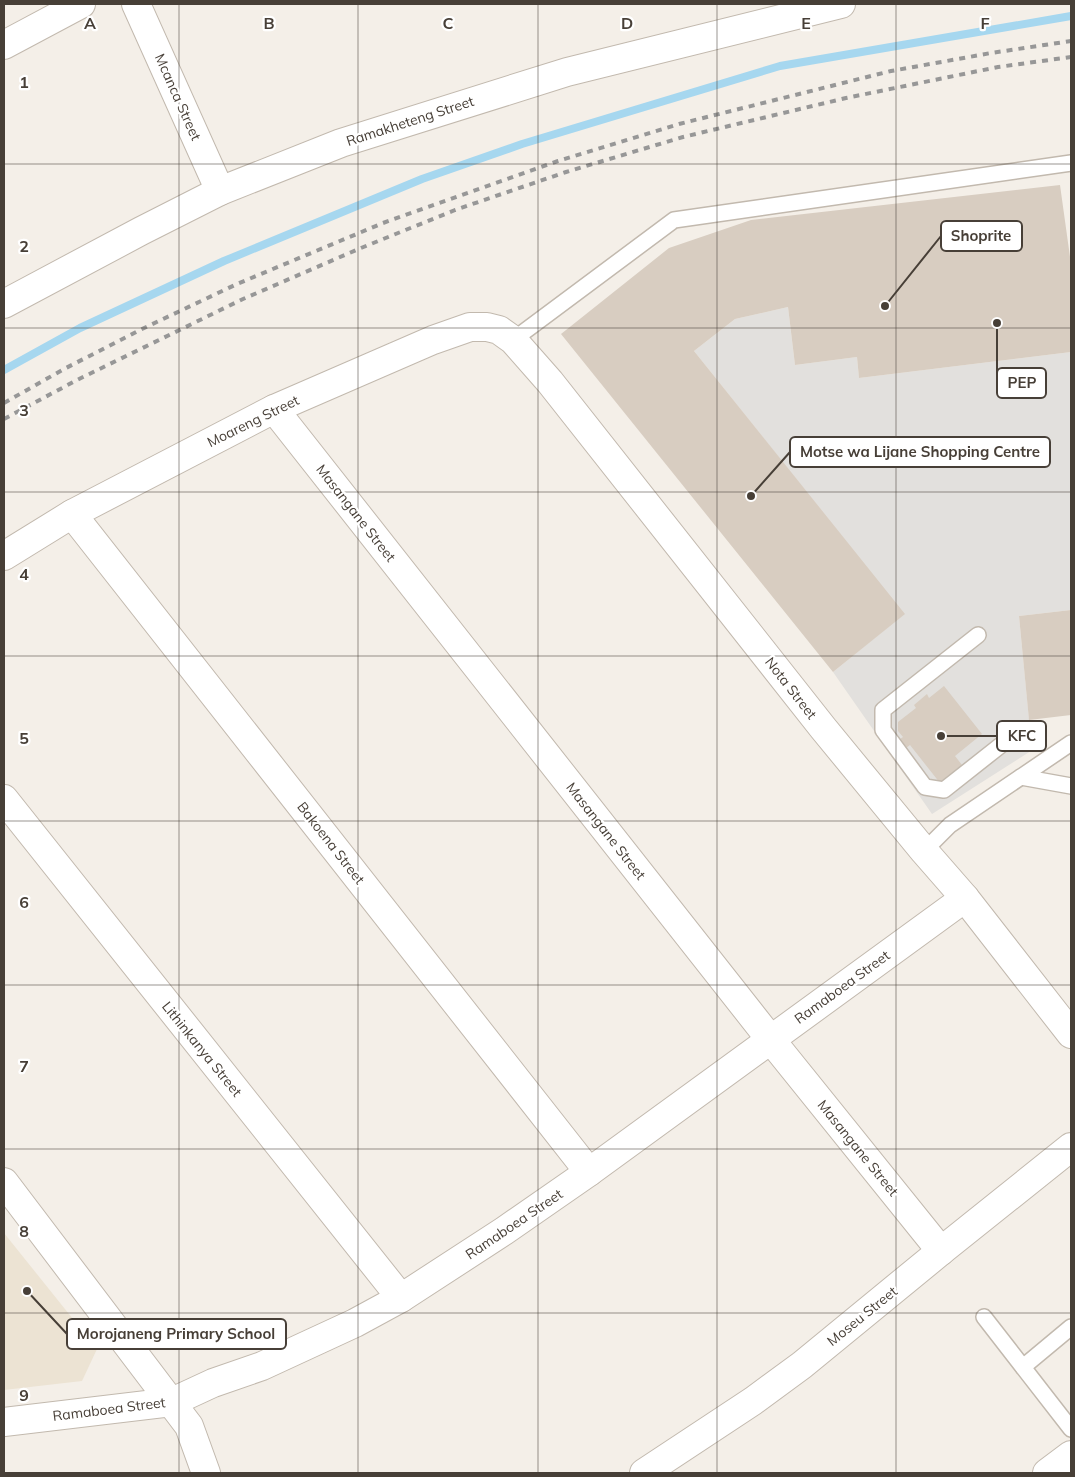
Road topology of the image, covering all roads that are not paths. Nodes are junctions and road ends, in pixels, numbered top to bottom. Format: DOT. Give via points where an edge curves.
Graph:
graph roads {
  1 [pos="81,4"];
  2 [pos="136,4"];
  3 [pos="841,4"];
  4 [pos="4,45"];
  5 [pos="1071,163"];
  6 [pos="220,191"];
  7 [pos="4,304"];
  8 [pos="513,340"];
  9 [pos="274,409"];
  10 [pos="72,514"];
  11 [pos="4,556"];
  12 [pos="978,635"];
  13 [pos="1071,743"];
  14 [pos="1001,745"];
  15 [pos="1021,777"];
  16 [pos="1071,786"];
  17 [pos="4,799"];
  18 [pos="924,851"];
  19 [pos="964,898"];
  20 [pos="1071,1034"];
  21 [pos="771,1040"];
  22 [pos="1071,1146"];
  23 [pos="589,1172"];
  24 [pos="4,1182"];
  25 [pos="941,1251"];
  26 [pos="401,1298"];
  27 [pos="984,1317"];
  28 [pos="1071,1328"];
  29 [pos="1023,1367"];
  30 [pos="172,1402"];
  31 [pos="4,1422"];
  32 [pos="1071,1428"];
  33 [pos="1071,1455"];
  34 [pos="206,1473"];
  35 [pos="644,1473"];
  36 [pos="1047,1473"];
  1 -- 4 [label="street"];
  2 -- 6 [label="street, Mcanca Street"];
  3 -- 6 [label="street, Ramakheteng Street" via="567,72 341,144"];
  5 -- 8 [label="lane" via="674,220"];
  6 -- 7 [label="street, Ramakheteng Street"];
  8 -- 9 [label="street, Moareng Street" via="499,330 470,327"];
  8 -- 18 [label="street, Nota Street" via="550,382"];
  9 -- 10 [label="street, Moareng Street"];
  9 -- 21 [label="street, Masangane Street"];
  10 -- 11 [label="street, Moareng Street"];
  10 -- 23 [label="street, Bakoena Street"];
  12 -- 14 [label="lane" via="883,710 882,730 926,787 944,790"];
  13 -- 15 [label="lane"];
  15 -- 16 [label="lane"];
  15 -- 18 [label="lane" via="950,825"];
  17 -- 26 [label="street, Lithinkanya Street"];
  18 -- 19 [label="street, Nota Street"];
  19 -- 20 [label="street, Nota Street"];
  19 -- 21 [label="street, Ramaboea Street"];
  21 -- 23 [label="street, Ramaboea Street"];
  21 -- 25 [label="street, Masangane Street"];
  22 -- 25 [label="street, Moseu Street"];
  23 -- 26 [label="street, Ramaboea Street"];
  24 -- 30 [label="street"];
  25 -- 35 [label="street, Moseu Street" via="802,1365"];
  26 -- 30 [label="street, Ramaboea Street" via="262,1366"];
  27 -- 29 [label="lane"];
  28 -- 29 [label="lane"];
  29 -- 32 [label="lane"];
  30 -- 31 [label="street, Ramaboea Street"];
  30 -- 34 [label="street" via="189,1426"];
  33 -- 36 [label="street"];
}
